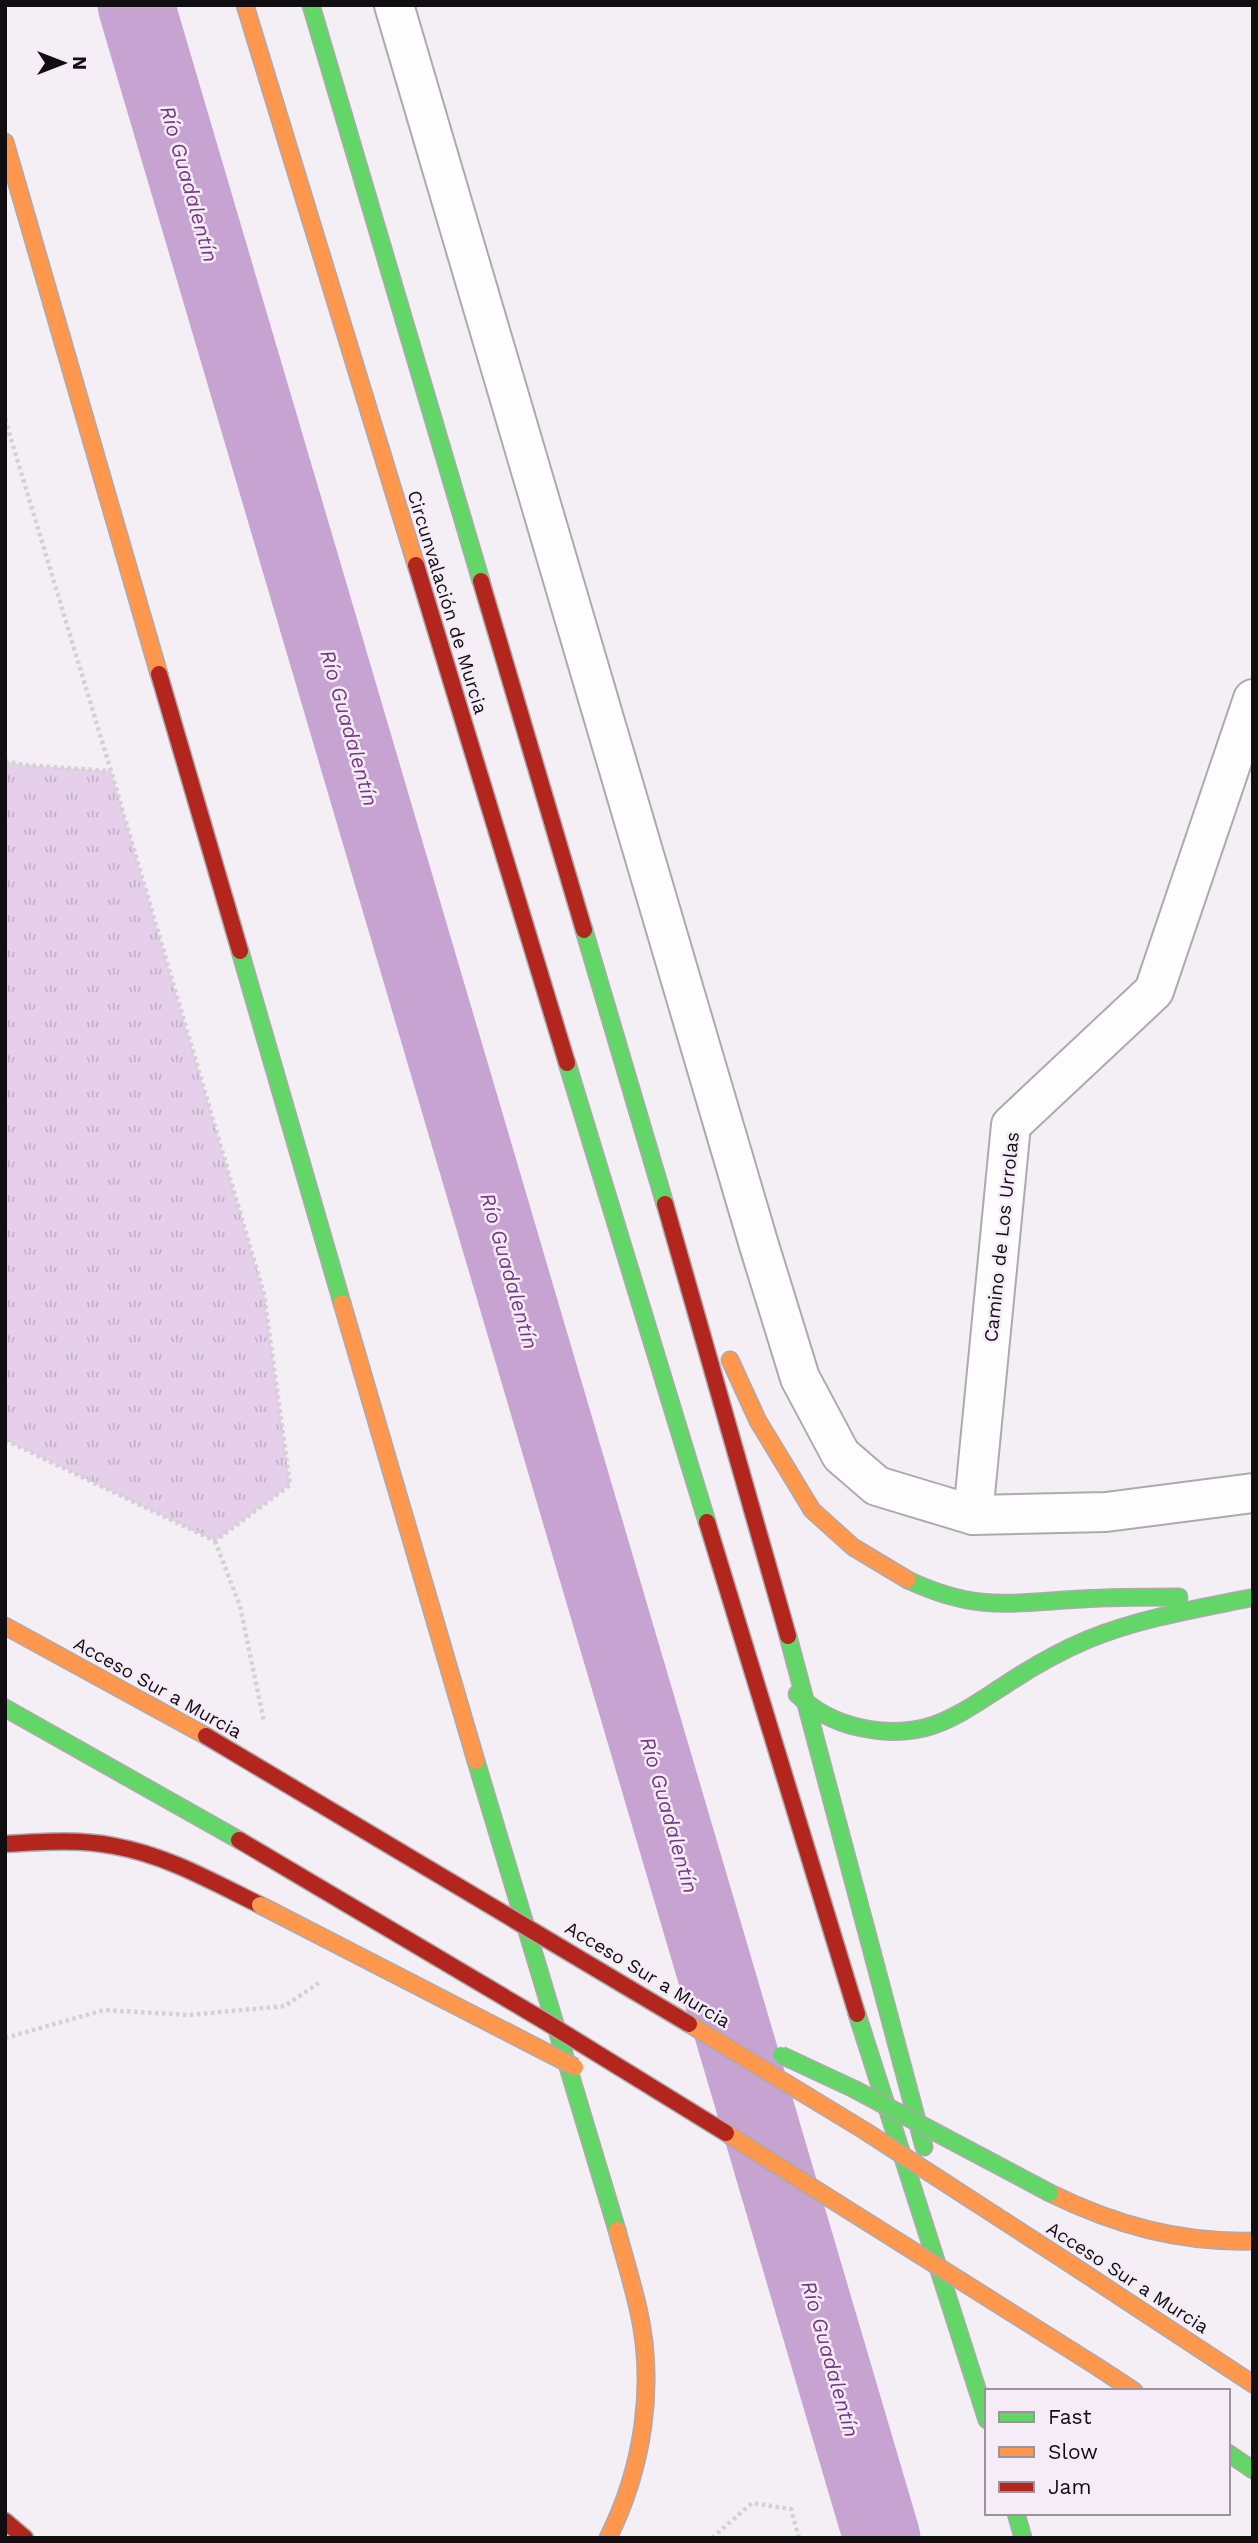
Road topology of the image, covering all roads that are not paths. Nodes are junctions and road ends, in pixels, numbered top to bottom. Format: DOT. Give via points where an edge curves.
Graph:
graph roads {
  1 [pos="245,5"];
  2 [pos="312,5"];
  3 [pos="394,5"];
  4 [pos="5,142"];
  5 [pos="1253,699"];
  6 [pos="662,1193"];
  7 [pos="611,1211"];
  8 [pos="1253,1493"];
  9 [pos="973,1515"];
  10 [pos="1251,1598"];
  11 [pos="748,1601"];
  12 [pos="5,1626"];
  13 [pos="781,1674"];
  14 [pos="808,1705"];
  15 [pos="5,1708"];
  16 [pos="5,1844"];
  17 [pos="593,1965"];
  18 [pos="729,2030"];
  19 [pos="767,2048"];
  20 [pos="591,2075"];
  21 [pos="652,2106"];
  22 [pos="936,2196"];
  23 [pos="836,2200"];
  24 [pos="1253,2241"];
  25 [pos="950,2249"];
  26 [pos="1253,2384"];
  27 [pos="985,2389"];
  28 [pos="1131,2389"];
  29 [pos="985,2414"];
  30 [pos="1230,2455"];
  31 [pos="1253,2470"];
  32 [pos="1017,2515"];
  33 [pos="5,2521"];
  34 [pos="25,2538"];
  35 [pos="608,2538"];
  36 [pos="1023,2538"];
  1 -- 7 [label="highway, Circunvalación de Murcia"];
  2 -- 6 [label="highway, Circunvalación de Murcia"];
  3 -- 9 [label="street" via="800,1378 841,1455 877,1486"];
  4 -- 35 [label="highway" via="639,2310 646,2367 645,2420 623,2508"];
  5 -- 9 [label="street, Camino de Los Urrolas" via="1154,991 1011,1125"];
  6 -- 10 [label="highway" via="740,1385 775,1451 814,1513 878,1563 919,1586 996,1605 1094,1598"];
  6 -- 14 [label="highway"];
  7 -- 11 [label="highway"];
  7 -- 29 [label="highway" via="870,2056"];
  8 -- 9 [label="street" via="1106,1512"];
  10 -- 14 [label="highway" via="1104,1632 1062,1650 952,1719 928,1729 876,1731 841,1723"];
  12 -- 17 [label="highway, Acceso Sur a Murcia, bridge" via="206,1736"];
  13 -- 14 [label="highway"];
  14 -- 22 [label="highway"];
  15 -- 23 [label="highway, bridge" via="239,1840"];
  16 -- 20 [label="highway, bridge" via="94,1843 138,1851 188,1869"];
  17 -- 18 [label="highway, bridge"];
  17 -- 26 [label="highway, Acceso Sur a Murcia, bridge" via="865,2131"];
  19 -- 24 [label="highway, bridge" via="1086,2212 1144,2230 1195,2239"];
  21 -- 23 [label="highway, bridge"];
  23 -- 28 [label="highway, bridge"];
  25 -- 27 [label="highway"];
  30 -- 31 [label="highway"];
  32 -- 36 [label="highway"];
  33 -- 34 [label="highway"];
}
